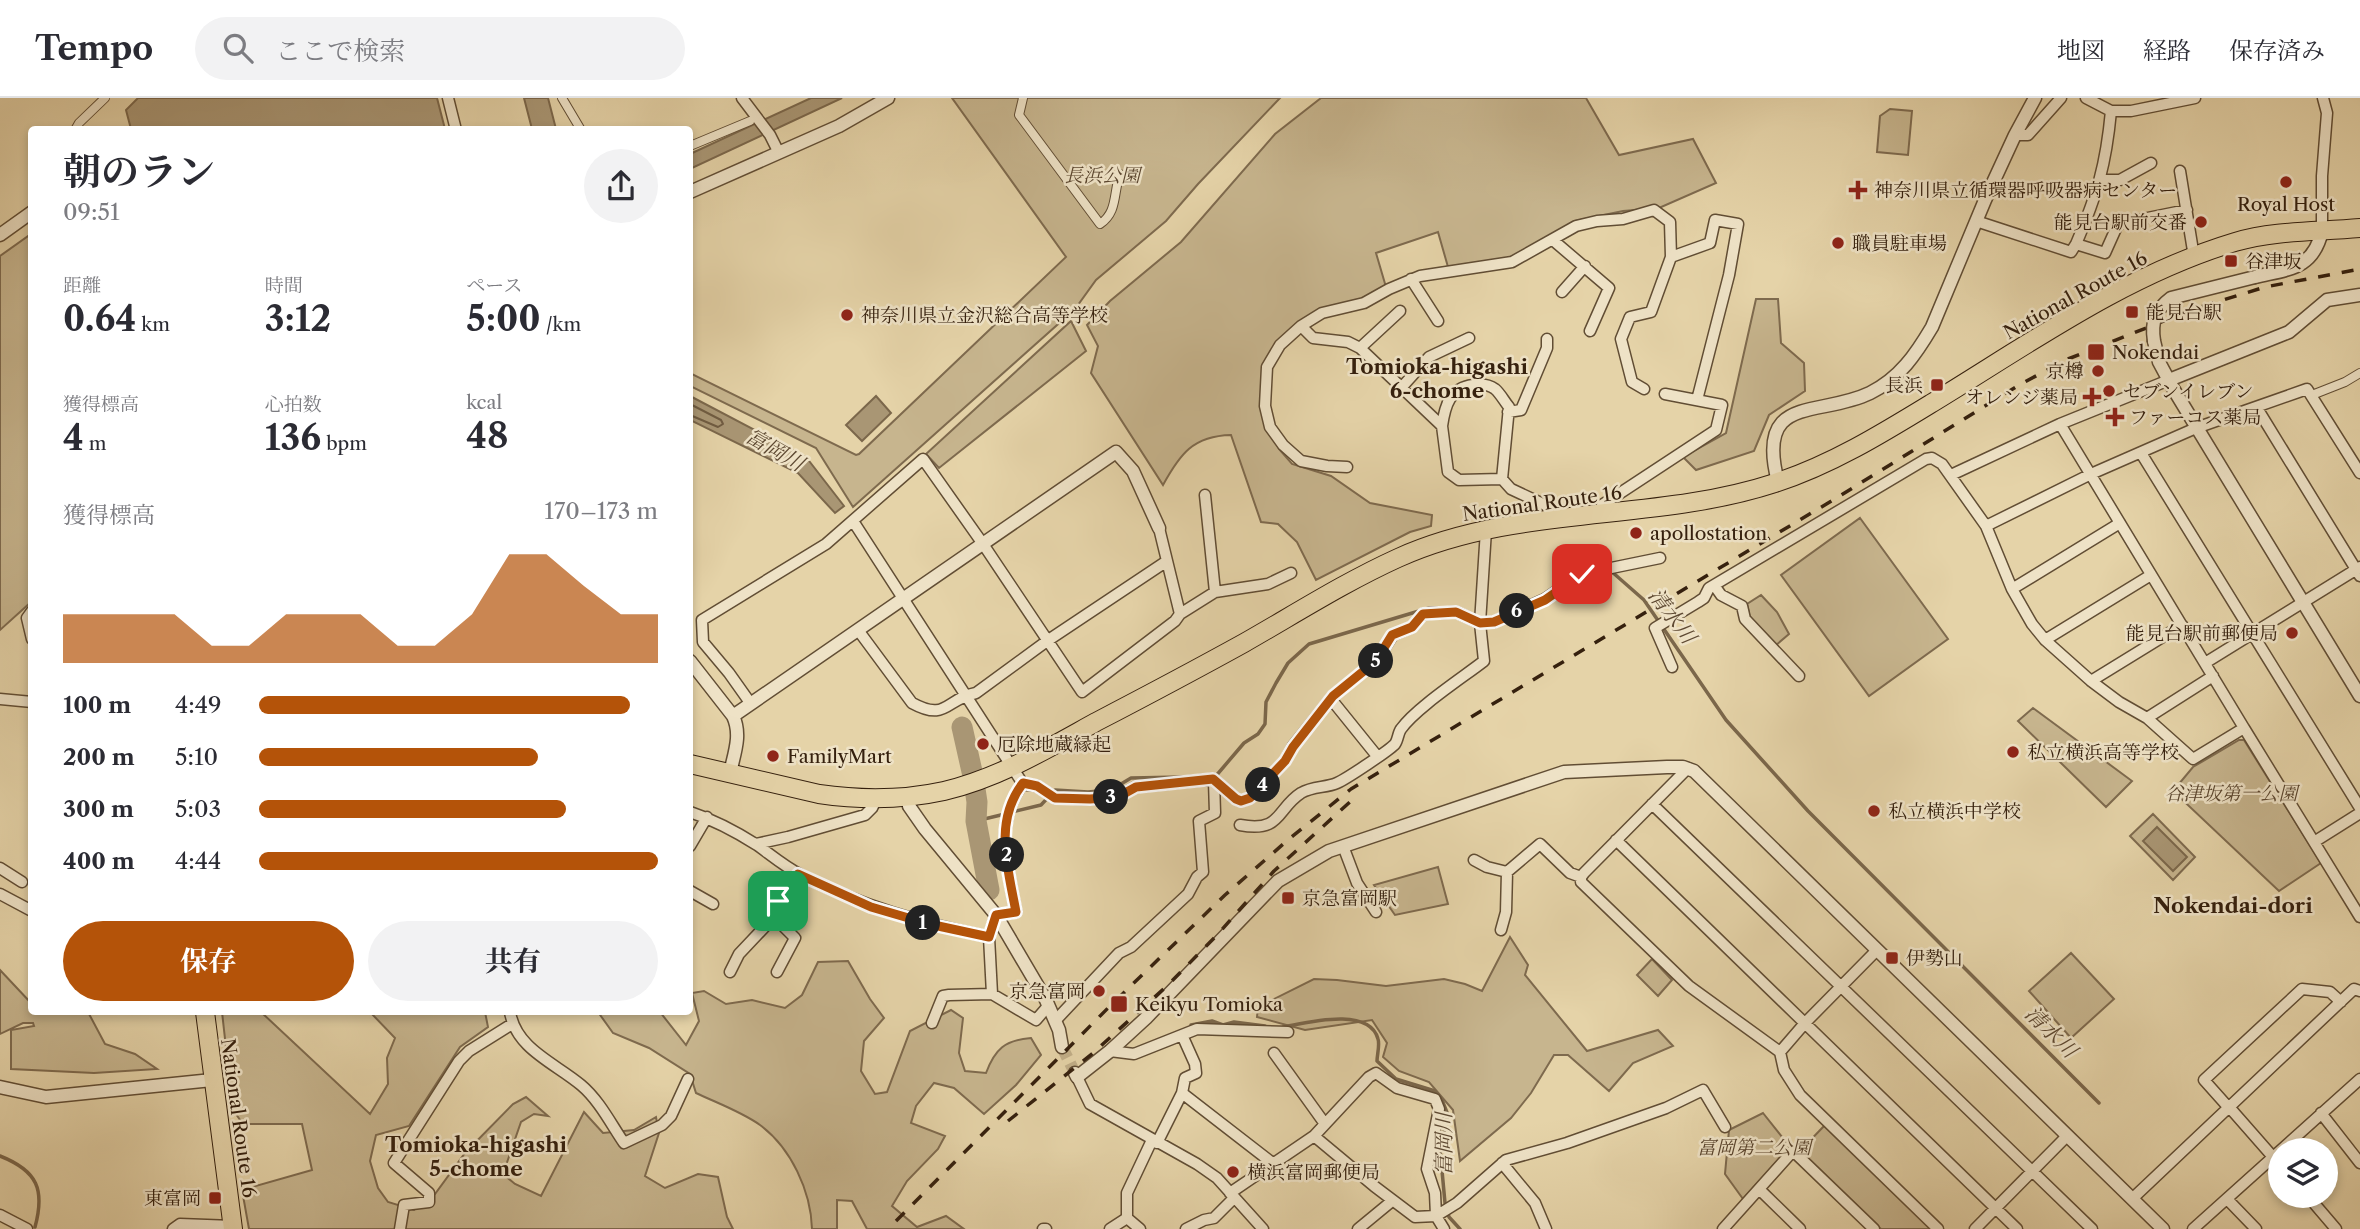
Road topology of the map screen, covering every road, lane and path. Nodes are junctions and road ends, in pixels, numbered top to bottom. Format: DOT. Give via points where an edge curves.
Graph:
graph roads {
  1 [pos="104,98"];
  2 [pos="448,98"];
  3 [pos="562,98"];
  4 [pos="743,98"];
  5 [pos="888,98"];
  6 [pos="1023,98"];
  7 [pos="2035,98"];
  8 [pos="2061,98"];
  9 [pos="2086,98"];
  10 [pos="2195,98"];
  11 [pos="2323,98"];
  12 [pos="2111,111"];
  13 [pos="754,119"];
  14 [pos="77,126"];
  15 [pos="455,126"];
  16 [pos="579,126"];
  17 [pos="2015,135"];
  18 [pos="693,145"];
  19 [pos="779,153"];
  20 [pos="2151,163"];
  21 [pos="2180,170"];
  22 [pos="1120,174"];
  23 [pos="2101,180"];
  24 [pos="693,191"];
  25 [pos="2187,211"];
  26 [pos="28,215"];
  27 [pos="1976,221"];
  28 [pos="2360,228"];
  29 [pos="2322,231"];
  30 [pos="0,235"];
  31 [pos="1554,241"];
  32 [pos="2076,244"];
  33 [pos="1671,257"];
  34 [pos="2194,257"];
  35 [pos="1585,266"];
  36 [pos="1411,279"];
  37 [pos="1562,292"];
  38 [pos="2360,295"];
  39 [pos="1400,312"];
  40 [pos="1438,321"];
  41 [pos="1301,326"];
  42 [pos="1590,331"];
  43 [pos="1469,338"];
  44 [pos="1547,339"];
  45 [pos="1360,348"];
  46 [pos="2360,373"];
  47 [pos="2169,380"];
  48 [pos="1401,388"];
  49 [pos="1644,389"];
  50 [pos="1665,394"];
  51 [pos="2312,395"];
  52 [pos="1697,400"];
  53 [pos="2257,408"];
  54 [pos="1508,412"];
  55 [pos="2060,424"];
  56 [pos="1442,426"];
  57 [pos="2196,428"];
  58 [pos="2141,453"];
  59 [pos="1347,467"];
  60 [pos="2360,473"];
  61 [pos="2091,474"];
  62 [pos="1951,475"];
  63 [pos="1502,479"];
  64 [pos="1778,482"];
  65 [pos="1205,495"];
  66 [pos="1601,515"];
  67 [pos="1560,519"];
  68 [pos="853,521"];
  69 [pos="2120,523"];
  70 [pos="1986,526"];
  71 [pos="1158,528"];
  72 [pos="1486,530"];
  73 [pos="983,544"];
  74 [pos="1660,558"];
  75 [pos="1167,561"];
  76 [pos="2359,571"];
  77 [pos="1292,573"];
  78 [pos="2151,575"];
  79 [pos="1714,585"];
  80 [pos="2012,589"];
  81 [pos="1215,592"];
  82 [pos="904,599"];
  83 [pos="2303,602"];
  84 [pos="1180,614"];
  85 [pos="1480,623"];
  86 [pos="2182,625"];
  87 [pos="858,630"];
  88 [pos="2252,634"];
  89 [pos="2045,640"];
  90 [pos="1047,641"];
  91 [pos="2205,663"];
  92 [pos="693,665"];
  93 [pos="1672,667"];
  94 [pos="1799,676"];
  95 [pos="2213,676"];
  96 [pos="2091,681"];
  97 [pos="967,695"];
  98 [pos="2360,696"];
  99 [pos="0,699"];
  100 [pos="1331,699"];
  101 [pos="28,702"];
  102 [pos="751,704"];
  103 [pos="733,716"];
  104 [pos="2147,718"];
  105 [pos="2244,729"];
  106 [pos="1377,757"];
  107 [pos="693,765"];
  108 [pos="1013,766"];
  109 [pos="1688,768"];
  110 [pos="730,773"];
  111 [pos="1214,781"];
  112 [pos="1023,783"];
  113 [pos="907,797"];
  114 [pos="877,798"];
  115 [pos="1652,804"];
  116 [pos="2360,810"];
  117 [pos="693,813"];
  118 [pos="707,817"];
  119 [pos="1240,825"];
  120 [pos="1616,840"];
  121 [pos="693,841"];
  122 [pos="2315,842"];
  123 [pos="755,844"];
  124 [pos="1343,846"];
  125 [pos="1474,860"];
  126 [pos="0,868"];
  127 [pos="1507,872"];
  128 [pos="798,874"];
  129 [pos="1581,877"];
  130 [pos="22,882"];
  131 [pos="693,893"];
  132 [pos="0,894"];
  133 [pos="713,904"];
  134 [pos="28,909"];
  135 [pos="1376,912"];
  136 [pos="996,915"];
  137 [pos="774,917"];
  138 [pos="2360,917"];
  139 [pos="1501,930"];
  140 [pos="989,937"];
  141 [pos="1877,950"];
  142 [pos="730,972"];
  143 [pos="777,972"];
  144 [pos="1842,986"];
  145 [pos="2360,990"];
  146 [pos="992,994"];
  147 [pos="2341,1002"];
  148 [pos="1048,1006"];
  149 [pos="205,1015"];
  150 [pos="510,1015"];
  151 [pos="1055,1021"];
  152 [pos="932,1023"];
  153 [pos="1805,1023"];
  154 [pos="512,1024"];
  155 [pos="1287,1032"];
  156 [pos="1182,1035"];
  157 [pos="1062,1047"];
  158 [pos="1110,1051"];
  159 [pos="1780,1052"];
  160 [pos="1274,1053"];
  161 [pos="1076,1075"];
  162 [pos="688,1079"];
  163 [pos="2360,1079"];
  164 [pos="212,1080"];
  165 [pos="0,1087"];
  166 [pos="1182,1093"];
  167 [pos="2229,1108"];
  168 [pos="2321,1113"];
  169 [pos="1325,1124"];
  170 [pos="1724,1127"];
  171 [pos="1314,1136"];
  172 [pos="2067,1136"];
  173 [pos="2298,1138"];
  174 [pos="1154,1141"];
  175 [pos="2268,1150"];
  176 [pos="1502,1163"];
  177 [pos="2360,1163"];
  178 [pos="1275,1165"];
  179 [pos="2268,1167"];
  180 [pos="2033,1171"];
  181 [pos="1759,1189"];
  182 [pos="1232,1195"];
  183 [pos="2133,1198"];
  184 [pos="2227,1199"];
  185 [pos="1392,1201"];
  186 [pos="1996,1208"];
  187 [pos="2318,1208"];
  188 [pos="0,1215"];
  189 [pos="1436,1216"];
  190 [pos="1127,1218"];
  191 [pos="233,1227"];
  192 [pos="1187,1228"];
  193 [pos="1725,1228"];
  194 [pos="27,1229"];
  195 [pos="173,1229"];
  196 [pos="400,1229"];
  197 [pos="1110,1229"];
  198 [pos="1140,1229"];
  199 [pos="1263,1229"];
  200 [pos="1358,1229"];
  201 [pos="1444,1229"];
  202 [pos="1546,1229"];
  203 [pos="1800,1229"];
  204 [pos="1874,1229"];
  205 [pos="1938,1229"];
  206 [pos="1975,1229"];
  207 [pos="2017,1229"];
  208 [pos="2092,1229"];
  209 [pos="2163,1229"];
  210 [pos="2193,1229"];
  211 [pos="2256,1229"];
  212 [pos="2336,1229"];
  1 -- 14 [label="street"];
  2 -- 15 [label="street"];
  3 -- 16 [label="street"];
  4 -- 13 [label="street"];
  5 -- 19 [label="street"];
  6 -- 22 [label="street" via="1019,115 1100,224 1109,218"];
  7 -- 17 [label="street"];
  8 -- 17 [label="street" via="2028,135"];
  9 -- 12 [label="street"];
  10 -- 12 [label="street"];
  11 -- 29 [label="street" via="2327,113"];
  12 -- 23 [label="street"];
  13 -- 18 [label="street"];
  13 -- 19 [label="street"];
  17 -- 27 [label="street"];
  19 -- 24 [label="street"];
  20 -- 23 [label="street" via="2120,180"];
  21 -- 25 [label="street"];
  23 -- 32 [label="street"];
  25 -- 32 [label="street" via="2118,224 2105,253"];
  25 -- 34 [label="street"];
  26 -- 30 [label="street"];
  27 -- 32 [label="street" via="2071,252"];
  27 -- 64 [label="street" via="1932,327 1904,369 1870,393 1808,409 1780,425 1772,449"];
  28 -- 29 [label="highway, National Route 16"];
  29 -- 34 [label="highway, National Route 16" via="2247,239"];
  29 -- 47 [label="street, bridge" via="2319,244 2304,264 2171,298 2157,312 2152,329 2159,362"];
  31 -- 33 [label="street" via="1576,226 1654,210 1670,222"];
  31 -- 35 [label="street"];
  31 -- 36 [label="street" via="1512,262"];
  33 -- 49 [label="street" via="1651,312 1630,317 1621,339 1632,382"];
  33 -- 52 [label="street" via="1710,243 1714,220 1738,224"];
  34 -- 64 [label="highway, National Route 16" via="2108,297 1899,423"];
  35 -- 37 [label="street"];
  35 -- 42 [label="street" via="1609,288"];
  36 -- 40 [label="street"];
  36 -- 41 [label="street" via="1364,303 1322,313"];
  38 -- 47 [label="street" via="2327,300 2289,332"];
  39 -- 45 [label="street"];
  41 -- 45 [label="street" via="1313,338"];
  41 -- 59 [label="street" via="1280,345 1268,368 1265,406 1270,427 1301,461"];
  43 -- 48 [label="street" via="1429,357"];
  44 -- 54 [label="street" via="1521,410"];
  45 -- 48 [label="street"];
  46 -- 51 [label="street"];
  47 -- 55 [label="street"];
  47 -- 57 [label="street"];
  48 -- 56 [label="street"];
  50 -- 52 [label="street"];
  51 -- 53 [label="street" via="2307,389"];
  51 -- 60 [label="street"];
  52 -- 66 [label="street" via="1722,405 1716,430 1602,505"];
  53 -- 57 [label="street"];
  53 -- 76 [label="street"];
  54 -- 56 [label="street" via="1495,389 1486,384 1459,388 1445,407"];
  54 -- 63 [label="street"];
  55 -- 61 [label="street"];
  55 -- 62 [label="street"];
  56 -- 63 [label="street" via="1448,472 1459,481"];
  57 -- 58 [label="street"];
  57 -- 83 [label="street"];
  58 -- 61 [label="street"];
  58 -- 88 [label="street"];
  61 -- 69 [label="street"];
  61 -- 70 [label="street"];
  62 -- 70 [label="street"];
  62 -- 79 [label="street" via="1942,464 1926,459"];
  63 -- 67 [label="street" via="1511,489 1558,511"];
  64 -- 66 [label="highway, National Route 16" via="1701,503"];
  65 -- 81 [label="street"];
  66 -- 67 [label="highway, National Route 16"];
  67 -- 72 [label="highway, National Route 16"];
  68 -- 73 [label="street" via="923,459"];
  68 -- 82 [label="street"];
  68 -- 102 [label="street" via="826,544 702,620 704,642"];
  69 -- 78 [label="street"];
  69 -- 80 [label="street"];
  70 -- 80 [label="street"];
  71 -- 73 [label="street" via="1133,471 1116,452"];
  71 -- 75 [label="street"];
  72 -- 85 [label="street"];
  72 -- 108 [label="highway, National Route 16" via="1402,556 1361,576"];
  73 -- 82 [label="street"];
  73 -- 90 [label="street"];
  74 -- 85 [label="street" via="1582,574 1545,600 1494,622"];
  75 -- 84 [label="street"];
  75 -- 90 [label="street"];
  76 -- 83 [label="street"];
  77 -- 81 [label="street" via="1268,584"];
  78 -- 86 [label="street"];
  78 -- 89 [label="street"];
  79 -- 93 [label="street" via="1699,603 1655,628"];
  79 -- 94 [label="street" via="1721,596 1742,606 1745,619"];
  80 -- 89 [label="street"];
  81 -- 84 [label="street"];
  82 -- 87 [label="street"];
  82 -- 97 [label="street"];
  83 -- 88 [label="street"];
  83 -- 98 [label="street"];
  84 -- 90 [label="street" via="1082,692"];
  85 -- 100 [label="street" via="1456,612 1423,614 1412,627 1392,635 1376,661"];
  85 -- 106 [label="street" via="1484,661 1417,712 1400,730 1395,744"];
  86 -- 91 [label="street"];
  86 -- 96 [label="street"];
  87 -- 97 [label="street" via="912,703 938,712"];
  87 -- 102 [label="street"];
  88 -- 91 [label="street"];
  88 -- 116 [label="street"];
  89 -- 96 [label="street"];
  90 -- 97 [label="street"];
  91 -- 95 [label="street"];
  92 -- 103 [label="street"];
  95 -- 104 [label="street"];
  95 -- 105 [label="street"];
  96 -- 104 [label="street"];
  97 -- 108 [label="street"];
  99 -- 101 [label="street"];
  100 -- 106 [label="street"];
  100 -- 111 [label="street" via="1285,761 1250,798 1236,799"];
  102 -- 103 [label="street"];
  103 -- 110 [label="street" via="738,736"];
  104 -- 105 [label="street" via="2193,759"];
  105 -- 122 [label="street"];
  106 -- 119 [label="street" via="1336,783 1300,793 1274,821"];
  107 -- 110 [label="highway, National Route 16"];
  108 -- 112 [label="street"];
  108 -- 113 [label="highway, National Route 16" via="981,780"];
  109 -- 115 [label="street"];
  109 -- 124 [label="street" via="1564,772"];
  109 -- 141 [label="street"];
  110 -- 114 [label="highway, National Route 16" via="819,794"];
  111 -- 112 [label="street" via="1136,787 1118,797 1090,799 1055,798"];
  111 -- 151 [label="street" via="1215,813 1199,821 1203,872 1188,894 1119,953"];
  112 -- 136 [label="street" via="1012,798 1004,826 1016,912"];
  113 -- 114 [label="highway, National Route 16"];
  113 -- 136 [label="street" via="923,826"];
  114 -- 123 [label="street" via="865,815"];
  115 -- 120 [label="street"];
  115 -- 144 [label="street"];
  116 -- 122 [label="street"];
  117 -- 118 [label="street"];
  118 -- 121 [label="street"];
  118 -- 123 [label="street"];
  120 -- 129 [label="street"];
  120 -- 153 [label="street"];
  122 -- 138 [label="street"];
  123 -- 128 [label="street"];
  124 -- 135 [label="street" via="1357,883"];
  124 -- 158 [label="street" via="1278,881"];
  125 -- 127 [label="street"];
  126 -- 130 [label="street"];
  127 -- 129 [label="street" via="1540,844 1570,873"];
  127 -- 139 [label="street"];
  128 -- 137 [label="street" via="774,908"];
  128 -- 140 [label="street" via="871,907"];
  129 -- 159 [label="street" via="1581,882 1683,981"];
  131 -- 133 [label="street"];
  132 -- 134 [label="street"];
  136 -- 140 [label="street"];
  136 -- 148 [label="street"];
  137 -- 142 [label="street" via="739,954"];
  137 -- 143 [label="street" via="795,938"];
  140 -- 146 [label="street"];
  141 -- 144 [label="street"];
  141 -- 172 [label="street"];
  144 -- 153 [label="street"];
  144 -- 180 [label="street"];
  145 -- 147 [label="street" via="2354,989"];
  146 -- 148 [label="street" via="1036,1020"];
  146 -- 152 [label="street" via="943,996"];
  147 -- 167 [label="street"];
  147 -- 167 [label="street" via="2330,992 2302,989 2204,1080"];
  148 -- 151 [label="street"];
  149 -- 164 [label="highway, National Route 16"];
  150 -- 154 [label="street"];
  151 -- 157 [label="street"];
  153 -- 159 [label="street"];
  153 -- 186 [label="street"];
  154 -- 162 [label="street" via="543,1060 582,1086 624,1143 662,1125"];
  154 -- 196 [label="street" via="459,1060 394,1163 429,1193 429,1202 404,1205"];
  155 -- 156 [label="street" via="1197,1029"];
  156 -- 158 [label="street" via="1134,1054"];
  156 -- 166 [label="street" via="1196,1073 1185,1078"];
  158 -- 161 [label="street"];
  159 -- 205 [label="street" via="1784,1070 1800,1095"];
  160 -- 169 [label="street"];
  161 -- 174 [label="street" via="1090,1104"];
  163 -- 168 [label="street"];
  164 -- 165 [label="street" via="46,1097"];
  164 -- 191 [label="highway, National Route 16"];
  166 -- 174 [label="street"];
  166 -- 178 [label="street"];
  167 -- 175 [label="street"];
  167 -- 183 [label="street"];
  168 -- 173 [label="street"];
  168 -- 177 [label="street"];
  169 -- 171 [label="street"];
  169 -- 189 [label="street" via="1376,1073 1397,1087 1435,1099 1439,1109 1427,1169"];
  170 -- 176 [label="street" via="1703,1090 1666,1108"];
  171 -- 178 [label="street"];
  171 -- 185 [label="street"];
  172 -- 180 [label="street"];
  172 -- 183 [label="street"];
  174 -- 182 [label="street" via="1197,1164"];
  174 -- 190 [label="street" via="1127,1193"];
  176 -- 189 [label="street"];
  176 -- 202 [label="street" via="1535,1203"];
  178 -- 182 [label="street"];
  179 -- 184 [label="street"];
  180 -- 186 [label="street"];
  180 -- 208 [label="street"];
  181 -- 193 [label="street"];
  181 -- 203 [label="street"];
  181 -- 204 [label="street" via="1793,1151"];
  182 -- 192 [label="street" via="1214,1218"];
  182 -- 199 [label="street"];
  183 -- 209 [label="street"];
  184 -- 210 [label="street"];
  184 -- 211 [label="street"];
  185 -- 189 [label="street" via="1415,1217"];
  185 -- 200 [label="street"];
  186 -- 206 [label="street"];
  186 -- 207 [label="street"];
  187 -- 212 [label="street"];
  188 -- 194 [label="street"];
  189 -- 201 [label="street"];
  190 -- 197 [label="street"];
  190 -- 198 [label="street"];
  191 -- 195 [label="street" via="180,1224"];
}
